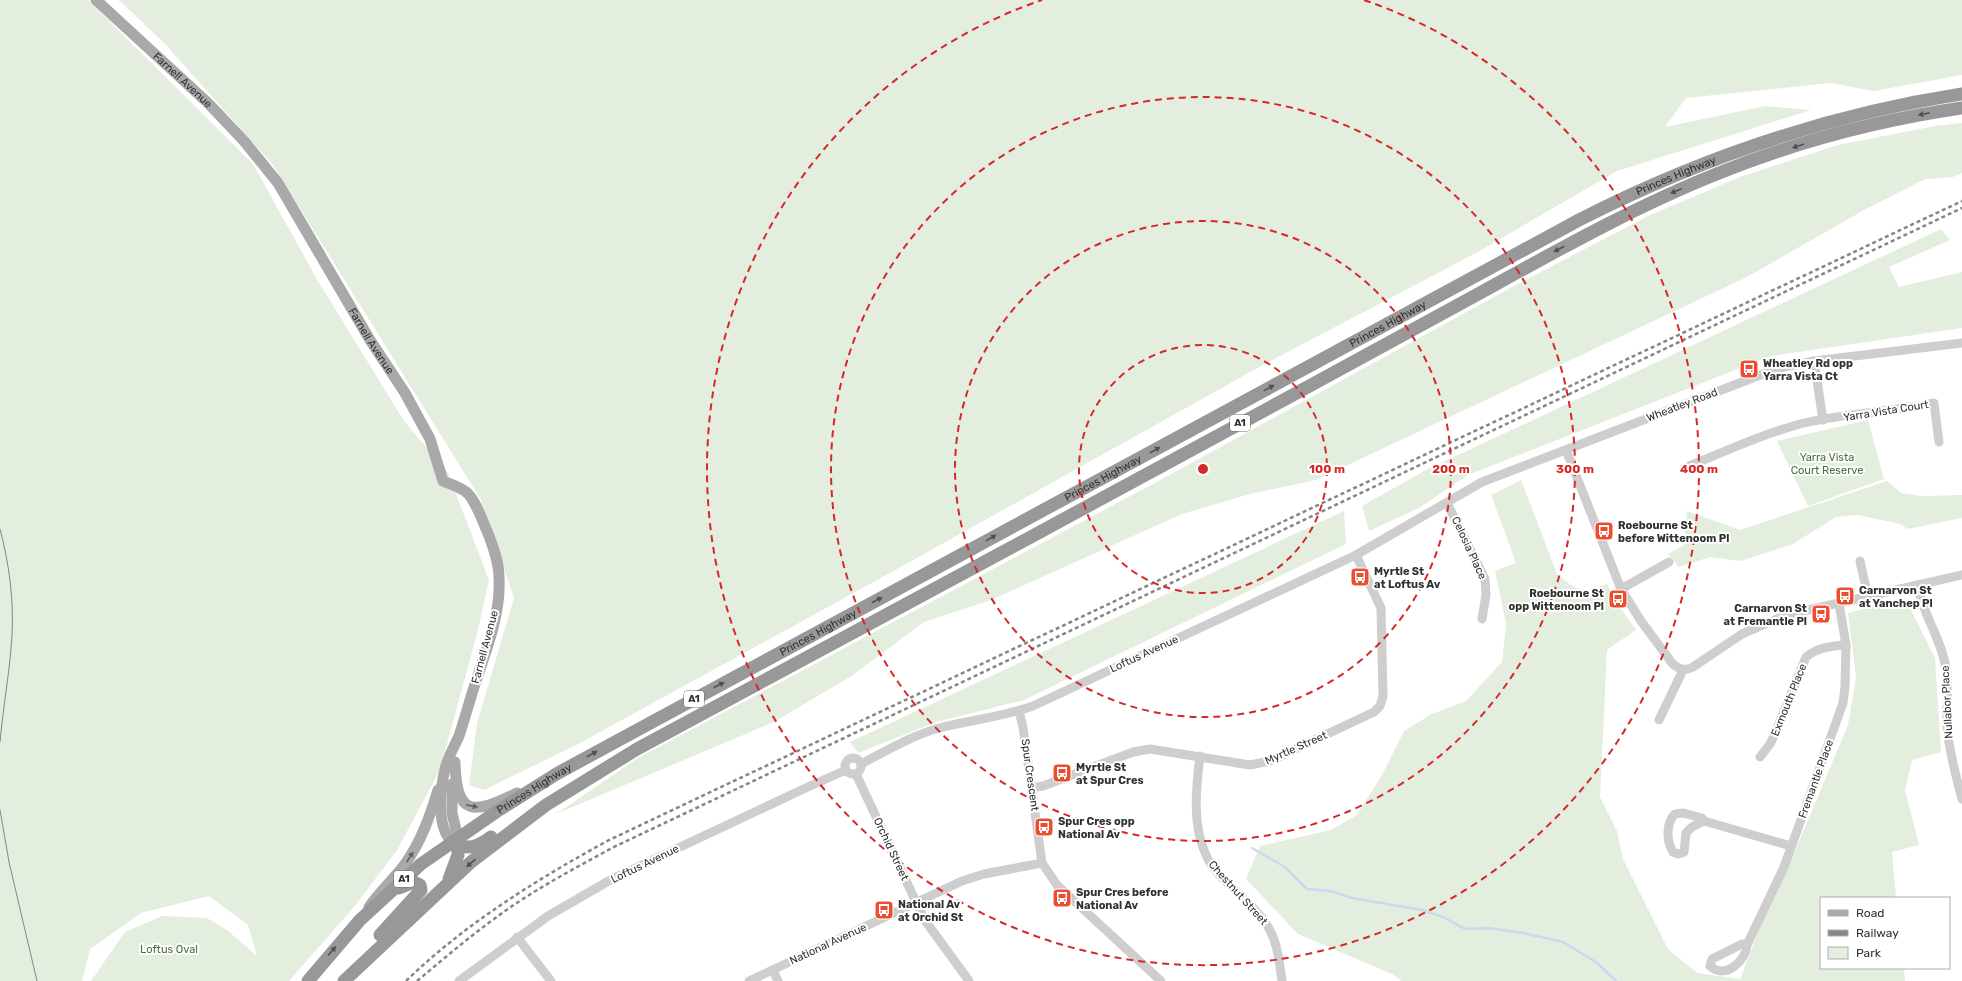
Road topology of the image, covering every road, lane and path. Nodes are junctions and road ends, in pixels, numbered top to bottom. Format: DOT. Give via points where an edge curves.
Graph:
graph roads {
  1 [pos="96,0"];
  2 [pos="1962,94"];
  3 [pos="1962,108"];
  4 [pos="1962,343"];
  5 [pos="1814,361"];
  6 [pos="1823,420"];
  7 [pos="1939,442"];
  8 [pos="1566,450"];
  9 [pos="1690,466"];
  10 [pos="1447,503"];
  11 [pos="1419,520"];
  12 [pos="1356,555"];
  13 [pos="1860,561"];
  14 [pos="1669,562"];
  15 [pos="1962,575"];
  16 [pos="1918,585"];
  17 [pos="1621,589"];
  18 [pos="1868,597"];
  19 [pos="1839,604"];
  20 [pos="1482,619"];
  21 [pos="1846,646"];
  22 [pos="1683,670"];
  23 [pos="1019,711"];
  24 [pos="1659,720"];
  25 [pos="458,736"];
  26 [pos="1200,756"];
  27 [pos="1760,757"];
  28 [pos="455,762"];
  29 [pos="861,764"];
  30 [pos="445,769"];
  31 [pos="846,770"];
  32 [pos="558,773"];
  33 [pos="856,774"];
  34 [pos="1032,788"];
  35 [pos="1962,799"];
  36 [pos="546,805"];
  37 [pos="1704,821"];
  38 [pos="456,842"];
  39 [pos="1791,846"];
  40 [pos="1042,863"];
  41 [pos="441,889"];
  42 [pos="390,892"];
  43 [pos="916,903"];
  44 [pos="360,920"];
  45 [pos="517,937"];
  46 [pos="1747,945"];
  47 [pos="356,968"];
  48 [pos="773,970"];
  49 [pos="308,981"];
  50 [pos="344,981"];
  51 [pos="459,981"];
  52 [pos="551,981"];
  53 [pos="749,981"];
  54 [pos="778,981"];
  55 [pos="969,981"];
  56 [pos="1161,981"];
  57 [pos="1282,981"];
  1 -- 25 [label="main road, Farnell Avenue" via="208,103 244,140 278,184 370,340 405,393 430,439 443,481 466,492 478,510 496,559 498,596 488,647"];
  32 -- 2 [label="highway, Princes Highway / A1, one-way" via="1628,194 1717,157 1801,129 1894,106"];
  3 -- 36 [label="highway, Princes Highway / A1, one-way" via="1849,131 1776,153 1720,172 1624,215 637,749"];
  4 -- 5 [label="street, Wheatley Road"];
  5 -- 6 [label="street"];
  5 -- 8 [label="street, Wheatley Road" via="1763,374"];
  6 -- 7 [label="street, Yarra Vista Court" via="1934,403"];
  6 -- 9 [label="street, Yarra Vista Court" via="1790,427"];
  8 -- 10 [label="street, Wheatley Road" via="1482,482"];
  8 -- 17 [label="street"];
  10 -- 11 [label="street, Wheatley Road"];
  10 -- 20 [label="street, Celosia Place" via="1484,579 1486,595"];
  11 -- 12 [label="street, Loftus Avenue"];
  12 -- 23 [label="street, Loftus Avenue"];
  12 -- 26 [label="street, Myrtle Street" via="1381,608 1383,696 1380,706 1371,714 1257,765"];
  13 -- 18 [label="street"];
  14 -- 17 [label="street"];
  15 -- 16 [label="street"];
  16 -- 18 [label="street"];
  16 -- 35 [label="street, Nullabor Place" via="1922,603 1941,646 1946,669 1949,746"];
  17 -- 22 [label="street" via="1672,663"];
  18 -- 19 [label="street"];
  19 -- 21 [label="street, Fremantle Place"];
  19 -- 22 [label="street" via="1774,619 1742,634 1699,663"];
  21 -- 27 [label="street, Exmouth Place" via="1823,648 1806,657 1774,736"];
  21 -- 39 [label="street, Fremantle Place" via="1846,687 1843,703"];
  22 -- 24 [label="street"];
  23 -- 29 [label="street, Loftus Avenue" via="936,729"];
  23 -- 34 [label="street, Spur Crescent"];
  25 -- 28 [label="main road, Farnell Avenue"];
  25 -- 30 [label="main road, Farnell Avenue"];
  26 -- 34 [label="street, Myrtle Street" via="1161,749 1141,750"];
  26 -- 57 [label="street, Chestnut Street" via="1197,817 1200,839 1206,856 1219,875 1266,921 1278,950"];
  28 -- 32 [label="main road, one-way" via="455,780 459,797 463,803 472,807 491,804"];
  28 -- 38 [label="main road, Farnell Avenue" via="451,799"];
  29 -- 31 [label="street" via="855,758 850,759 845,765"];
  29 -- 33 [label="street" via="860,771"];
  30 -- 38 [label="main road, Farnell Avenue" via="442,818 447,836"];
  44 -- 30 [label="main road, one-way" via="415,848"];
  31 -- 33 [label="street" via="849,774"];
  31 -- 45 [label="street, Loftus Avenue" via="638,866 548,916"];
  32 -- 38 [label="highway, Princes Highway / A1" via="508,804"];
  33 -- 43 [label="street, Orchid Street"];
  34 -- 40 [label="street, Spur Crescent"];
  36 -- 38 [label="highway" via="478,846 468,848"];
  36 -- 41 [label="highway, Princes Highway / A1, one-way" via="471,862"];
  37 -- 37 [label="street" via="1702,818 1683,813 1673,816 1669,822 1668,834 1673,852 1684,852 1686,833"];
  37 -- 39 [label="street"];
  38 -- 41 [label="highway" via="454,869"];
  38 -- 42 [label="highway, Princes Highway / A1" via="420,864"];
  39 -- 46 [label="street, Fremantle Place" via="1784,867"];
  40 -- 43 [label="street, National Avenue" via="973,878"];
  40 -- 56 [label="street, Spur Crescent" via="1057,885"];
  41 -- 47 [label="highway, Princes Highway / A1"];
  42 -- 44 [label="highway, Princes Highway / A1"];
  42 -- 47 [label="highway" via="412,882 418,883 421,889 418,896 378,937"];
  43 -- 48 [label="street, National Avenue"];
  43 -- 55 [label="street, Orchid Street" via="924,919"];
  49 -- 44 [label="highway, Princes Highway / A1, one-way"];
  45 -- 51 [label="street, Loftus Avenue"];
  45 -- 52 [label="street"];
  47 -- 50 [label="highway, Princes Highway / A1"];
  48 -- 53 [label="street, National Avenue"];
  48 -- 54 [label="street"];
}
